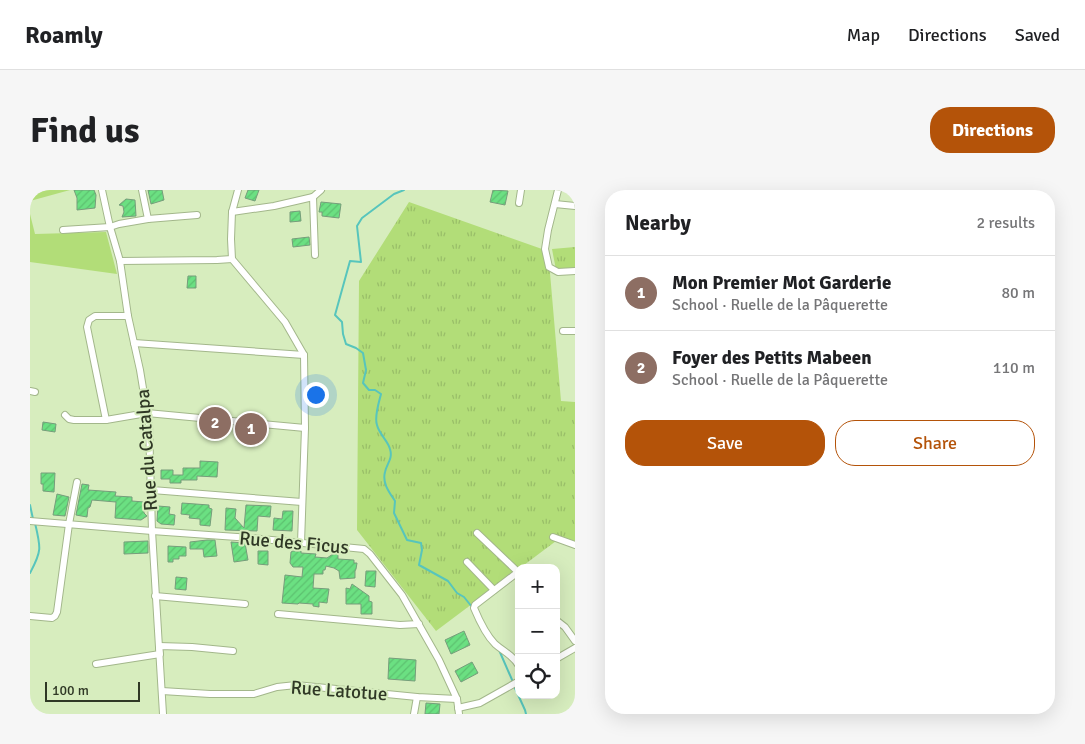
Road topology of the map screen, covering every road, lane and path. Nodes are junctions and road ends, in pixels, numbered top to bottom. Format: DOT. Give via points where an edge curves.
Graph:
graph roads {
  1 [pos="102,190"];
  2 [pos="142,190"];
  3 [pos="238,190"];
  4 [pos="321,190"];
  5 [pos="521,190"];
  6 [pos="558,190"];
  7 [pos="313,198"];
  8 [pos="519,203"];
  9 [pos="555,204"];
  10 [pos="575,206"];
  11 [pos="232,212"];
  12 [pos="197,215"];
  13 [pos="148,219"];
  14 [pos="110,228"];
  15 [pos="63,230"];
  16 [pos="315,254"];
  17 [pos="232,259"];
  18 [pos="120,261"];
  19 [pos="575,271"];
  20 [pos="128,316"];
  21 [pos="563,331"];
  22 [pos="575,331"];
  23 [pos="134,343"];
  24 [pos="304,354"];
  25 [pos="147,413"];
  26 [pos="65,414"];
  27 [pos="106,420"];
  28 [pos="305,428"];
  29 [pos="77,482"];
  30 [pos="152,490"];
  31 [pos="302,502"];
  32 [pos="30,521"];
  33 [pos="69,524"];
  34 [pos="152,531"];
  35 [pos="478,533"];
  36 [pos="553,537"];
  37 [pos="301,543"];
  38 [pos="575,545"];
  39 [pos="467,562"];
  40 [pos="515,569"];
  41 [pos="515,574"];
  42 [pos="494,590"];
  43 [pos="155,596"];
  44 [pos="244,604"];
  45 [pos="278,614"];
  46 [pos="30,616"];
  47 [pos="560,623"];
  48 [pos="420,624"];
  49 [pos="575,641"];
  50 [pos="159,646"];
  51 [pos="575,648"];
  52 [pos="233,651"];
  53 [pos="160,654"];
  54 [pos="560,657"];
  55 [pos="515,659"];
  56 [pos="96,664"];
  57 [pos="515,683"];
  58 [pos="162,691"];
  59 [pos="417,697"];
  60 [pos="456,699"];
  61 [pos="459,711"];
  62 [pos="163,714"];
  63 [pos="414,714"];
  1 -- 14 [label="street, Rue du Catalpa"];
  2 -- 13 [label="street"];
  3 -- 11 [label="street"];
  4 -- 7 [label="street"];
  5 -- 8 [label="street"];
  6 -- 9 [label="street"];
  7 -- 11 [label="street"];
  7 -- 16 [label="street"];
  9 -- 10 [label="street"];
  9 -- 19 [label="street" via="545,249 550,267 558,272"];
  11 -- 17 [label="street"];
  12 -- 13 [label="street"];
  13 -- 14 [label="street"];
  14 -- 15 [label="street"];
  14 -- 18 [label="street, Rue du Catalpa"];
  17 -- 18 [label="street"];
  17 -- 24 [label="street" via="285,322"];
  18 -- 20 [label="street, Rue du Catalpa"];
  20 -- 23 [label="street, Rue du Catalpa"];
  20 -- 27 [label="street" via="95,316 87,327"];
  21 -- 22 [label="street"];
  23 -- 24 [label="street"];
  23 -- 25 [label="street, Rue du Catalpa"];
  24 -- 28 [label="street"];
  25 -- 27 [label="street"];
  25 -- 28 [label="street"];
  25 -- 30 [label="street, Rue du Catalpa"];
  26 -- 27 [label="street" via="74,420"];
  28 -- 31 [label="street"];
  29 -- 33 [label="street"];
  30 -- 31 [label="street"];
  30 -- 34 [label="street, Rue du Catalpa"];
  31 -- 37 [label="street"];
  32 -- 33 [label="street, Rue des Ficus"];
  33 -- 34 [label="street, Rue des Ficus"];
  33 -- 46 [label="street" via="57,612 52,618"];
  34 -- 37 [label="street, Rue des Ficus"];
  34 -- 43 [label="street, Rue du Catalpa"];
  35 -- 40 [label="street"];
  36 -- 38 [label="street"];
  37 -- 48 [label="street, Rue des Ficus" via="364,549"];
  39 -- 42 [label="street"];
  41 -- 42 [label="street"];
  42 -- 55 [label="street" via="475,605 474,610 491,640"];
  43 -- 44 [label="street"];
  43 -- 50 [label="street, Rue du Catalpa"];
  45 -- 48 [label="street"];
  47 -- 49 [label="street"];
  48 -- 60 [label="street, Rue des Ficus"];
  50 -- 52 [label="street"];
  50 -- 53 [label="street, Rue du Catalpa"];
  51 -- 54 [label="street"];
  53 -- 56 [label="street"];
  53 -- 58 [label="street"];
  57 -- 61 [label="street"];
  58 -- 59 [label="street, Rue Latotue" via="254,694 296,685"];
  58 -- 62 [label="street"];
  59 -- 60 [label="street, Rue Latotue"];
  59 -- 63 [label="street"];
  60 -- 61 [label="street, Rue des Ficus"];
}
